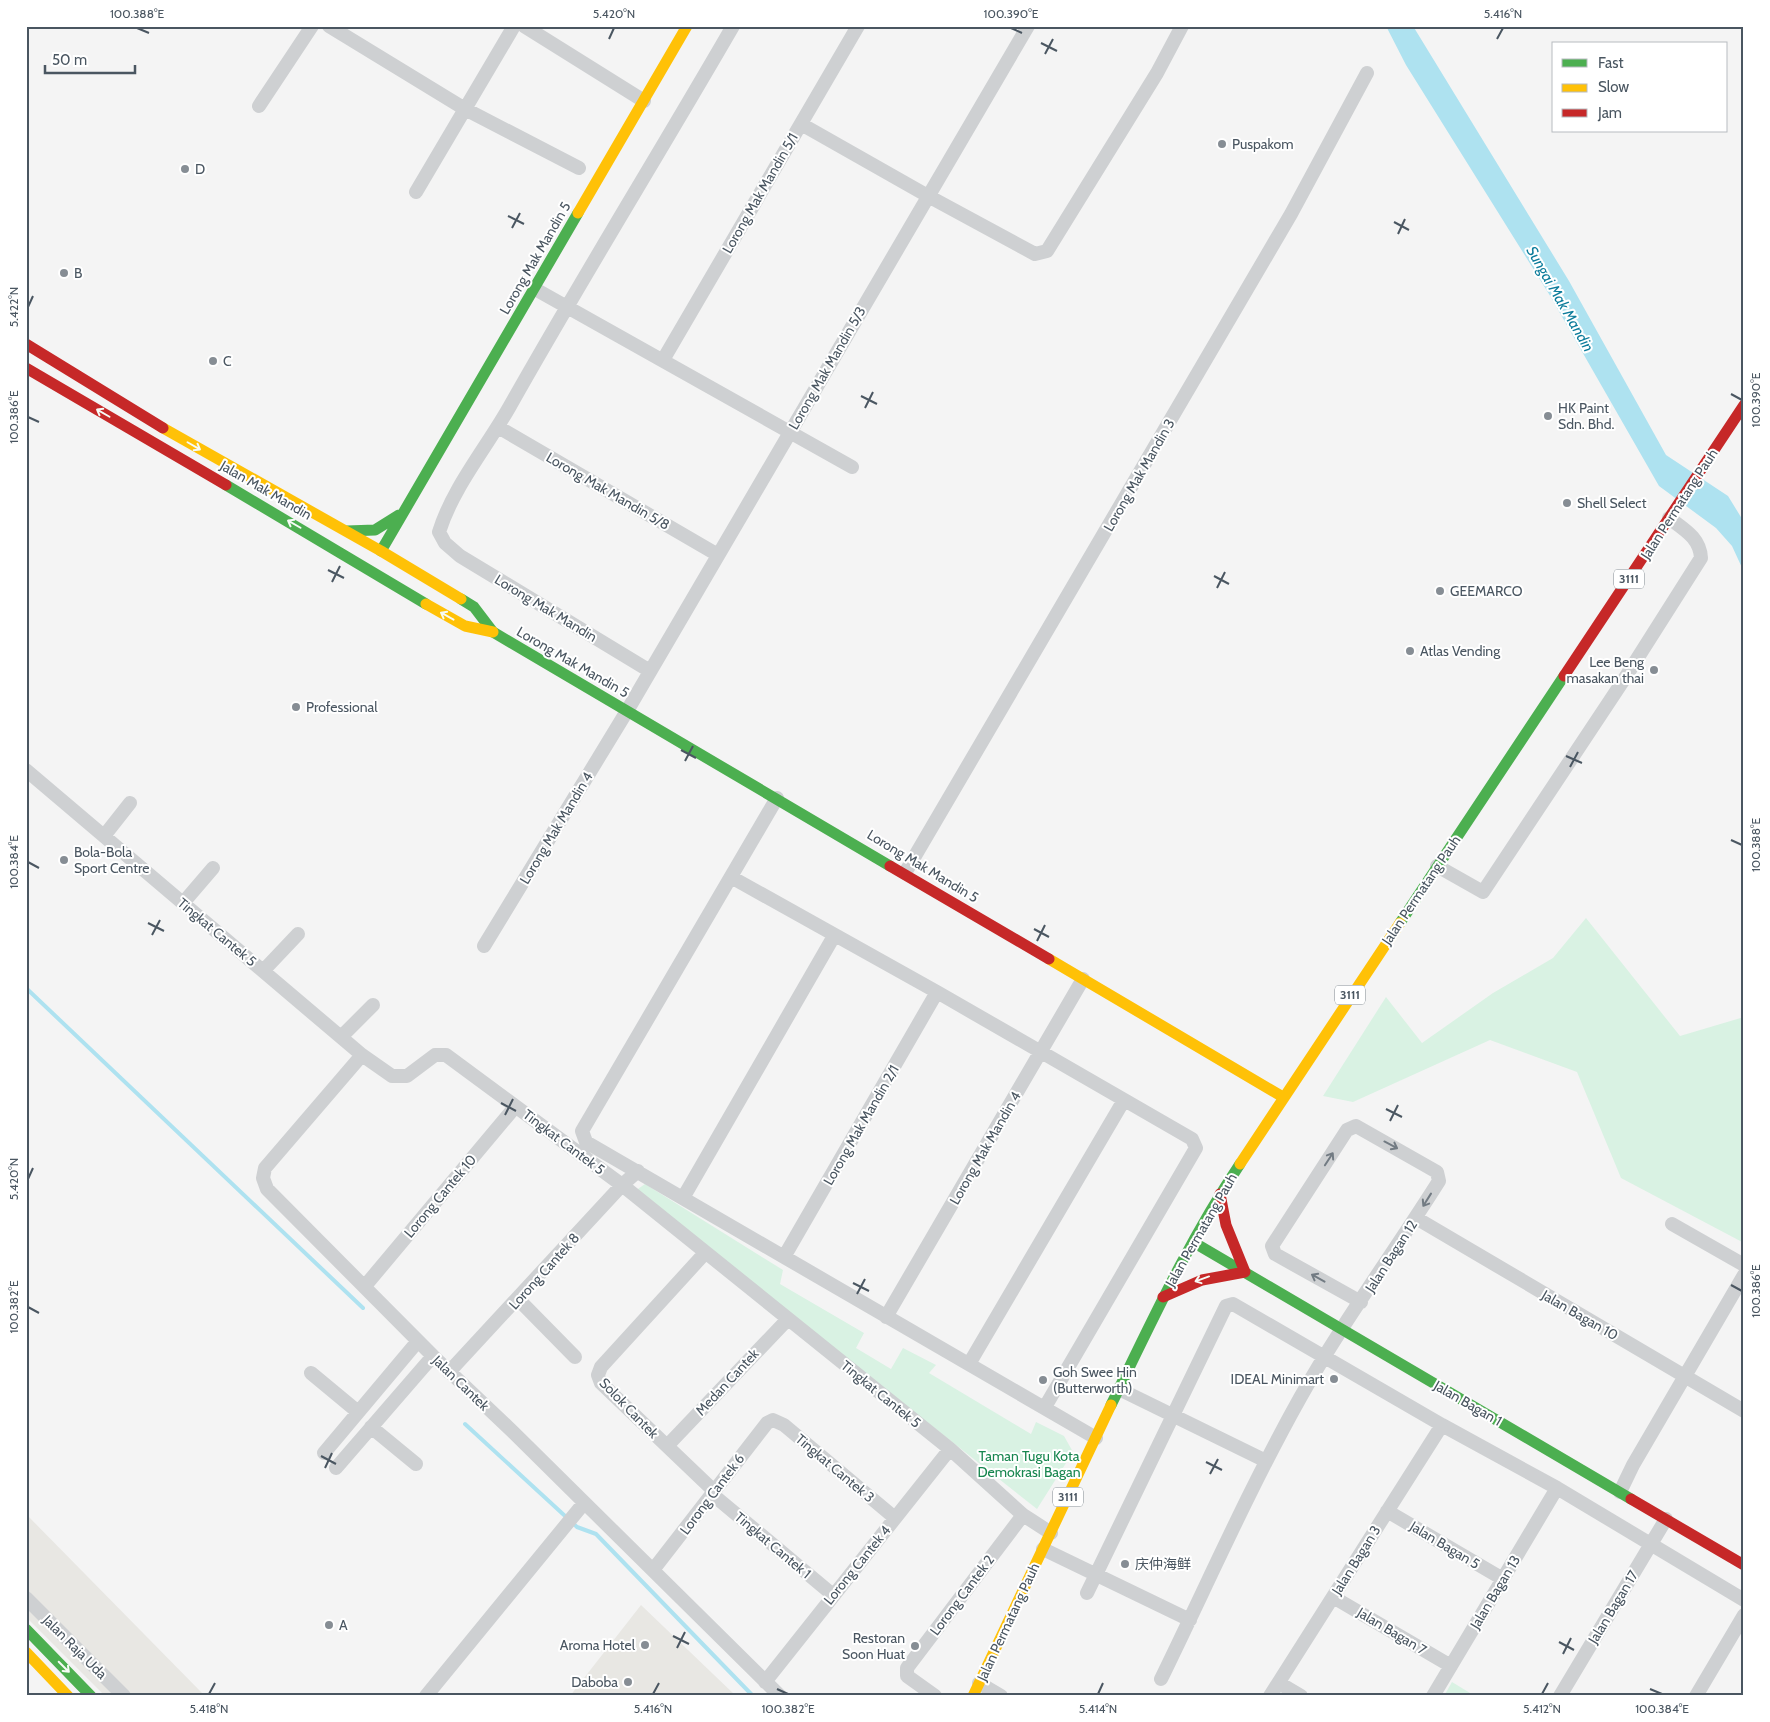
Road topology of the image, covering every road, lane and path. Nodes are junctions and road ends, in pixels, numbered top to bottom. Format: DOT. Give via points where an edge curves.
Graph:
graph roads {
  1 [pos="312,26"];
  2 [pos="329,26"];
  3 [pos="514,26"];
  4 [pos="524,26"];
  5 [pos="687,26"];
  6 [pos="733,26"];
  7 [pos="858,26"];
  8 [pos="1028,26"];
  9 [pos="1182,26"];
  10 [pos="1367,73"];
  11 [pos="644,101"];
  12 [pos="259,106"];
  13 [pos="465,109"];
  14 [pos="801,124"];
  15 [pos="579,168"];
  16 [pos="416,192"];
  17 [pos="928,196"];
  18 [pos="535,288"];
  19 [pos="566,306"];
  20 [pos="26,344"];
  21 [pos="663,360"];
  22 [pos="26,368"];
  23 [pos="1744,405"];
  24 [pos="498,427"];
  25 [pos="790,431"];
  26 [pos="852,467"];
  27 [pos="412,499"];
  28 [pos="1670,518"];
  29 [pos="343,531"];
  30 [pos="336,549"];
  31 [pos="381,551"];
  32 [pos="718,555"];
  33 [pos="411,569"];
  34 [pos="400,589"];
  35 [pos="493,632"];
  36 [pos="650,671"];
  37 [pos="628,711"];
  38 [pos="26,770"];
  39 [pos="777,798"];
  40 [pos="130,803"];
  41 [pos="104,836"];
  42 [pos="1438,866"];
  43 [pos="213,868"];
  44 [pos="905,873"];
  45 [pos="731,877"];
  46 [pos="183,903"];
  47 [pos="298,934"];
  48 [pos="834,936"];
  49 [pos="484,946"];
  50 [pos="263,971"];
  51 [pos="1083,979"];
  52 [pos="937,992"];
  53 [pos="373,1004"];
  54 [pos="342,1037"];
  55 [pos="1041,1051"];
  56 [pos="362,1055"];
  57 [pos="1283,1097"];
  58 [pos="1124,1100"];
  59 [pos="515,1107"];
  60 [pos="638,1171"];
  61 [pos="622,1185"];
  62 [pos="1220,1194"];
  63 [pos="683,1198"];
  64 [pos="1416,1218"];
  65 [pos="1672,1224"];
  66 [pos="1193,1242"];
  67 [pos="705,1254"];
  68 [pos="784,1257"];
  69 [pos="1744,1266"];
  70 [pos="1245,1272"];
  71 [pos="1744,1274"];
  72 [pos="365,1286"];
  73 [pos="1163,1297"];
  74 [pos="518,1300"];
  75 [pos="1361,1302"];
  76 [pos="886,1317"];
  77 [pos="788,1319"];
  78 [pos="1342,1329"];
  79 [pos="418,1340"];
  80 [pos="433,1356"];
  81 [pos="1325,1356"];
  82 [pos="575,1357"];
  83 [pos="969,1364"];
  84 [pos="450,1372"];
  85 [pos="311,1373"];
  86 [pos="1686,1377"];
  87 [pos="1119,1389"];
  88 [pos="1045,1407"];
  89 [pos="1744,1411"];
  90 [pos="358,1412"];
  91 [pos="1172,1415"];
  92 [pos="773,1420"];
  93 [pos="1442,1425"];
  94 [pos="371,1427"];
  95 [pos="1096,1438"];
  96 [pos="667,1446"];
  97 [pos="950,1449"];
  98 [pos="324,1453"];
  99 [pos="1266,1461"];
  100 [pos="416,1464"];
  101 [pos="336,1468"];
  102 [pos="1557,1488"];
  103 [pos="1620,1492"];
  104 [pos="713,1493"];
  105 [pos="581,1507"];
  106 [pos="1387,1511"];
  107 [pos="1023,1515"];
  108 [pos="895,1518"];
  109 [pos="1666,1519"];
  110 [pos="1051,1533"];
  111 [pos="1651,1544"];
  112 [pos="1043,1549"];
  113 [pos="1744,1565"];
  114 [pos="653,1570"];
  115 [pos="1097,1574"];
  116 [pos="1503,1579"];
  117 [pos="1087,1594"];
  118 [pos="834,1595"];
  119 [pos="1333,1596"];
  120 [pos="26,1598"];
  121 [pos="1744,1600"];
  122 [pos="1744,1615"];
  123 [pos="1190,1620"];
  124 [pos="26,1629"];
  125 [pos="36,1639"];
  126 [pos="26,1651"];
  127 [pos="1451,1666"];
  128 [pos="1161,1679"];
  129 [pos="765,1682"];
  130 [pos="1279,1683"];
  131 [pos="976,1689"];
  132 [pos="68,1696"];
  133 [pos="92,1696"];
  134 [pos="124,1696"];
  135 [pos="426,1696"];
  136 [pos="780,1696"];
  137 [pos="935,1696"];
  138 [pos="1001,1696"];
  139 [pos="1270,1696"];
  140 [pos="1301,1696"];
  141 [pos="1433,1696"];
  142 [pos="1560,1696"];
  143 [pos="1696,1696"];
  1 -- 12 [label="street"];
  2 -- 13 [label="street"];
  3 -- 13 [label="street"];
  4 -- 11 [label="street"];
  5 -- 11 [label="street, Lorong Mak Mandin 5"];
  6 -- 19 [label="street"];
  7 -- 14 [label="street, Lorong Mak Mandin 5/1"];
  8 -- 17 [label="street, Lorong Mak Mandin 5/3"];
  9 -- 17 [label="street" via="1047,251 1035,254"];
  10 -- 44 [label="street, Lorong Mak Mandin 3" via="1286,222"];
  11 -- 18 [label="street, Lorong Mak Mandin 5"];
  13 -- 15 [label="street"];
  13 -- 16 [label="street"];
  14 -- 17 [label="street"];
  14 -- 21 [label="street, Lorong Mak Mandin 5/1"];
  17 -- 25 [label="street, Lorong Mak Mandin 5/3"];
  18 -- 19 [label="street"];
  18 -- 27 [label="street, Lorong Mak Mandin 5"];
  19 -- 21 [label="street"];
  19 -- 24 [label="street"];
  20 -- 29 [label="street, Jalan Mak Mandin, one-way" via="152,422"];
  21 -- 25 [label="street"];
  30 -- 22 [label="street, Jalan Mak Mandin, one-way"];
  23 -- 28 [label="street, Jalan Permatang Pauh / 3111"];
  24 -- 32 [label="street, Lorong Mak Mandin 5/8"];
  24 -- 36 [label="street, Lorong Mak Mandin" via="443,519 439,532 445,543 460,556"];
  25 -- 26 [label="street"];
  25 -- 32 [label="street, Lorong Mak Mandin 5/3"];
  27 -- 29 [label="street" via="388,525 364,533"];
  27 -- 31 [label="street, Lorong Mak Mandin 5"];
  27 -- 33 [label="street" via="398,546"];
  28 -- 42 [label="street, Jalan Permatang Pauh / 3111"];
  28 -- 42 [label="street" via="1695,537 1702,558 1624,681 1483,892"];
  29 -- 31 [label="street, Jalan Mak Mandin"];
  30 -- 31 [label="street" via="366,556"];
  30 -- 34 [label="street, Jalan Mak Mandin"];
  31 -- 33 [label="street, Lorong Mak Mandin 5"];
  31 -- 34 [label="street" via="384,566"];
  32 -- 36 [label="street, Lorong Mak Mandin 5/3"];
  33 -- 35 [label="street, Lorong Mak Mandin 5" via="474,607"];
  35 -- 34 [label="street, Jalan Mak Mandin, one-way" via="465,626"];
  35 -- 37 [label="street, Lorong Mak Mandin 5"];
  36 -- 37 [label="street, Lorong Mak Mandin 5/3"];
  37 -- 39 [label="street, Lorong Mak Mandin 5"];
  37 -- 49 [label="street, Lorong Mak Mandin 4"];
  38 -- 41 [label="street, Tingkat Cantek 5"];
  39 -- 44 [label="street, Lorong Mak Mandin 5"];
  39 -- 45 [label="street"];
  40 -- 41 [label="street"];
  41 -- 46 [label="street, Tingkat Cantek 5"];
  42 -- 57 [label="street, Jalan Permatang Pauh / 3111"];
  43 -- 46 [label="street"];
  44 -- 51 [label="street, Lorong Mak Mandin 5"];
  45 -- 48 [label="street"];
  45 -- 60 [label="street" via="582,1131 586,1142"];
  46 -- 50 [label="street, Tingkat Cantek 5"];
  47 -- 50 [label="street"];
  48 -- 52 [label="street"];
  48 -- 63 [label="street"];
  50 -- 54 [label="street, Tingkat Cantek 5"];
  51 -- 55 [label="street, Lorong Mak Mandin 4"];
  51 -- 57 [label="street, Lorong Mak Mandin 5"];
  52 -- 55 [label="street"];
  52 -- 68 [label="street, Lorong Mak Mandin 2/1"];
  53 -- 54 [label="street"];
  54 -- 56 [label="street, Tingkat Cantek 5"];
  55 -- 58 [label="street"];
  55 -- 76 [label="street, Lorong Mak Mandin 4"];
  56 -- 59 [label="street, Tingkat Cantek 5" via="392,1076 407,1076 435,1055 446,1055"];
  56 -- 72 [label="street, Jalan Cantek" via="275,1155 262,1178 267,1189"];
  57 -- 62 [label="street, Jalan Permatang Pauh / 3111"];
  58 -- 83 [label="street"];
  58 -- 88 [label="street" via="1192,1139 1196,1148"];
  59 -- 61 [label="street, Tingkat Cantek 5"];
  59 -- 72 [label="street, Lorong Cantek 10"];
  60 -- 61 [label="street, Lorong Cantek 8"];
  60 -- 63 [label="street"];
  61 -- 67 [label="street, Tingkat Cantek 5"];
  61 -- 74 [label="street, Lorong Cantek 8"];
  62 -- 66 [label="street, Jalan Permatang Pauh / 3111"];
  62 -- 70 [label="street" via="1226,1226"];
  63 -- 68 [label="street"];
  64 -- 75 [label="street, Jalan Bagan 12"];
  75 -- 64 [label="street, Jalan Bagan 12, one-way" via="1275,1254 1272,1246 1347,1130 1356,1126 1437,1172 1439,1181"];
  64 -- 86 [label="street, Jalan Bagan 10"];
  65 -- 69 [label="street"];
  66 -- 70 [label="street, Jalan Bagan 1"];
  66 -- 73 [label="street, Jalan Permatang Pauh / 3111"];
  67 -- 77 [label="street, Tingkat Cantek 5"];
  67 -- 96 [label="street, Solok Cantek" via="601,1367 598,1375 601,1383"];
  68 -- 76 [label="street"];
  70 -- 73 [label="street, one-way" via="1221,1273"];
  70 -- 78 [label="street, Jalan Bagan 1"];
  71 -- 86 [label="street"];
  72 -- 79 [label="street, Jalan Cantek"];
  73 -- 87 [label="street, Jalan Permatang Pauh / 3111"];
  74 -- 82 [label="street"];
  74 -- 84 [label="street, Lorong Cantek 8"];
  75 -- 78 [label="street, Jalan Bagan 12"];
  76 -- 83 [label="street"];
  77 -- 96 [label="street, Medan Cantek"];
  77 -- 97 [label="street, Tingkat Cantek 5"];
  78 -- 81 [label="street"];
  78 -- 103 [label="street, Jalan Bagan 1"];
  79 -- 80 [label="street, Jalan Cantek"];
  79 -- 90 [label="street"];
  80 -- 84 [label="street, Jalan Cantek"];
  80 -- 94 [label="street"];
  81 -- 91 [label="street" via="1233,1304 1226,1306"];
  81 -- 93 [label="street"];
  81 -- 99 [label="street"];
  83 -- 88 [label="street"];
  84 -- 105 [label="street, Jalan Cantek"];
  85 -- 90 [label="street"];
  86 -- 89 [label="street, Jalan Bagan 10"];
  86 -- 103 [label="street"];
  87 -- 91 [label="street"];
  87 -- 95 [label="street, Jalan Permatang Pauh / 3111"];
  88 -- 95 [label="street"];
  90 -- 98 [label="street"];
  91 -- 99 [label="street"];
  91 -- 115 [label="street"];
  92 -- 104 [label="street, Lorong Cantek 6" via="767,1423"];
  92 -- 108 [label="street, Tingkat Cantek 3" via="784,1425"];
  93 -- 102 [label="street"];
  93 -- 106 [label="street, Jalan Bagan 3"];
  94 -- 100 [label="street"];
  94 -- 101 [label="street"];
  95 -- 110 [label="street, Jalan Permatang Pauh / 3111"];
  96 -- 104 [label="street, Solok Cantek"];
  97 -- 107 [label="street, Tingkat Cantek 5"];
  97 -- 108 [label="street, Lorong Cantek 4"];
  99 -- 123 [label="street"];
  102 -- 111 [label="street"];
  102 -- 116 [label="street, Jalan Bagan 13"];
  103 -- 109 [label="street, Jalan Bagan 1"];
  104 -- 114 [label="street, Lorong Cantek 6"];
  104 -- 118 [label="street, Tingkat Cantek 1"];
  105 -- 114 [label="street, Jalan Cantek"];
  105 -- 135 [label="street"];
  106 -- 116 [label="street, Jalan Bagan 5"];
  106 -- 119 [label="street, Jalan Bagan 3"];
  107 -- 110 [label="street, Tingkat Cantek 5"];
  107 -- 137 [label="street, Lorong Cantek 2" via="907,1668 908,1676"];
  108 -- 118 [label="street, Lorong Cantek 4"];
  109 -- 111 [label="street, Jalan Bagan 17"];
  109 -- 113 [label="street, Jalan Bagan 1"];
  110 -- 112 [label="street, Jalan Permatang Pauh / 3111"];
  111 -- 121 [label="street"];
  111 -- 142 [label="street, Jalan Bagan 17"];
  112 -- 115 [label="street, Jalan Permatang Pauh"];
  112 -- 131 [label="street, Jalan Permatang Pauh / 3111"];
  114 -- 129 [label="street, Jalan Cantek"];
  115 -- 117 [label="street"];
  115 -- 123 [label="street, Jalan Permatang Pauh"];
  116 -- 127 [label="street, Jalan Bagan 13"];
  118 -- 129 [label="street, Lorong Cantek 4"];
  119 -- 127 [label="street, Jalan Bagan 7"];
  119 -- 130 [label="street, Jalan Bagan 3"];
  120 -- 134 [label="street, Jalan Raja Uda"];
  122 -- 143 [label="street"];
  123 -- 128 [label="street"];
  124 -- 125 [label="street, Jalan Raja Uda"];
  125 -- 126 [label="street"];
  125 -- 133 [label="street, Jalan Raja Uda, one-way"];
  126 -- 132 [label="street"];
  127 -- 141 [label="street, Jalan Bagan 13"];
  129 -- 136 [label="street, Jalan Cantek"];
  130 -- 139 [label="street, Jalan Bagan 3"];
  130 -- 140 [label="street"];
  131 -- 138 [label="street"];
}
